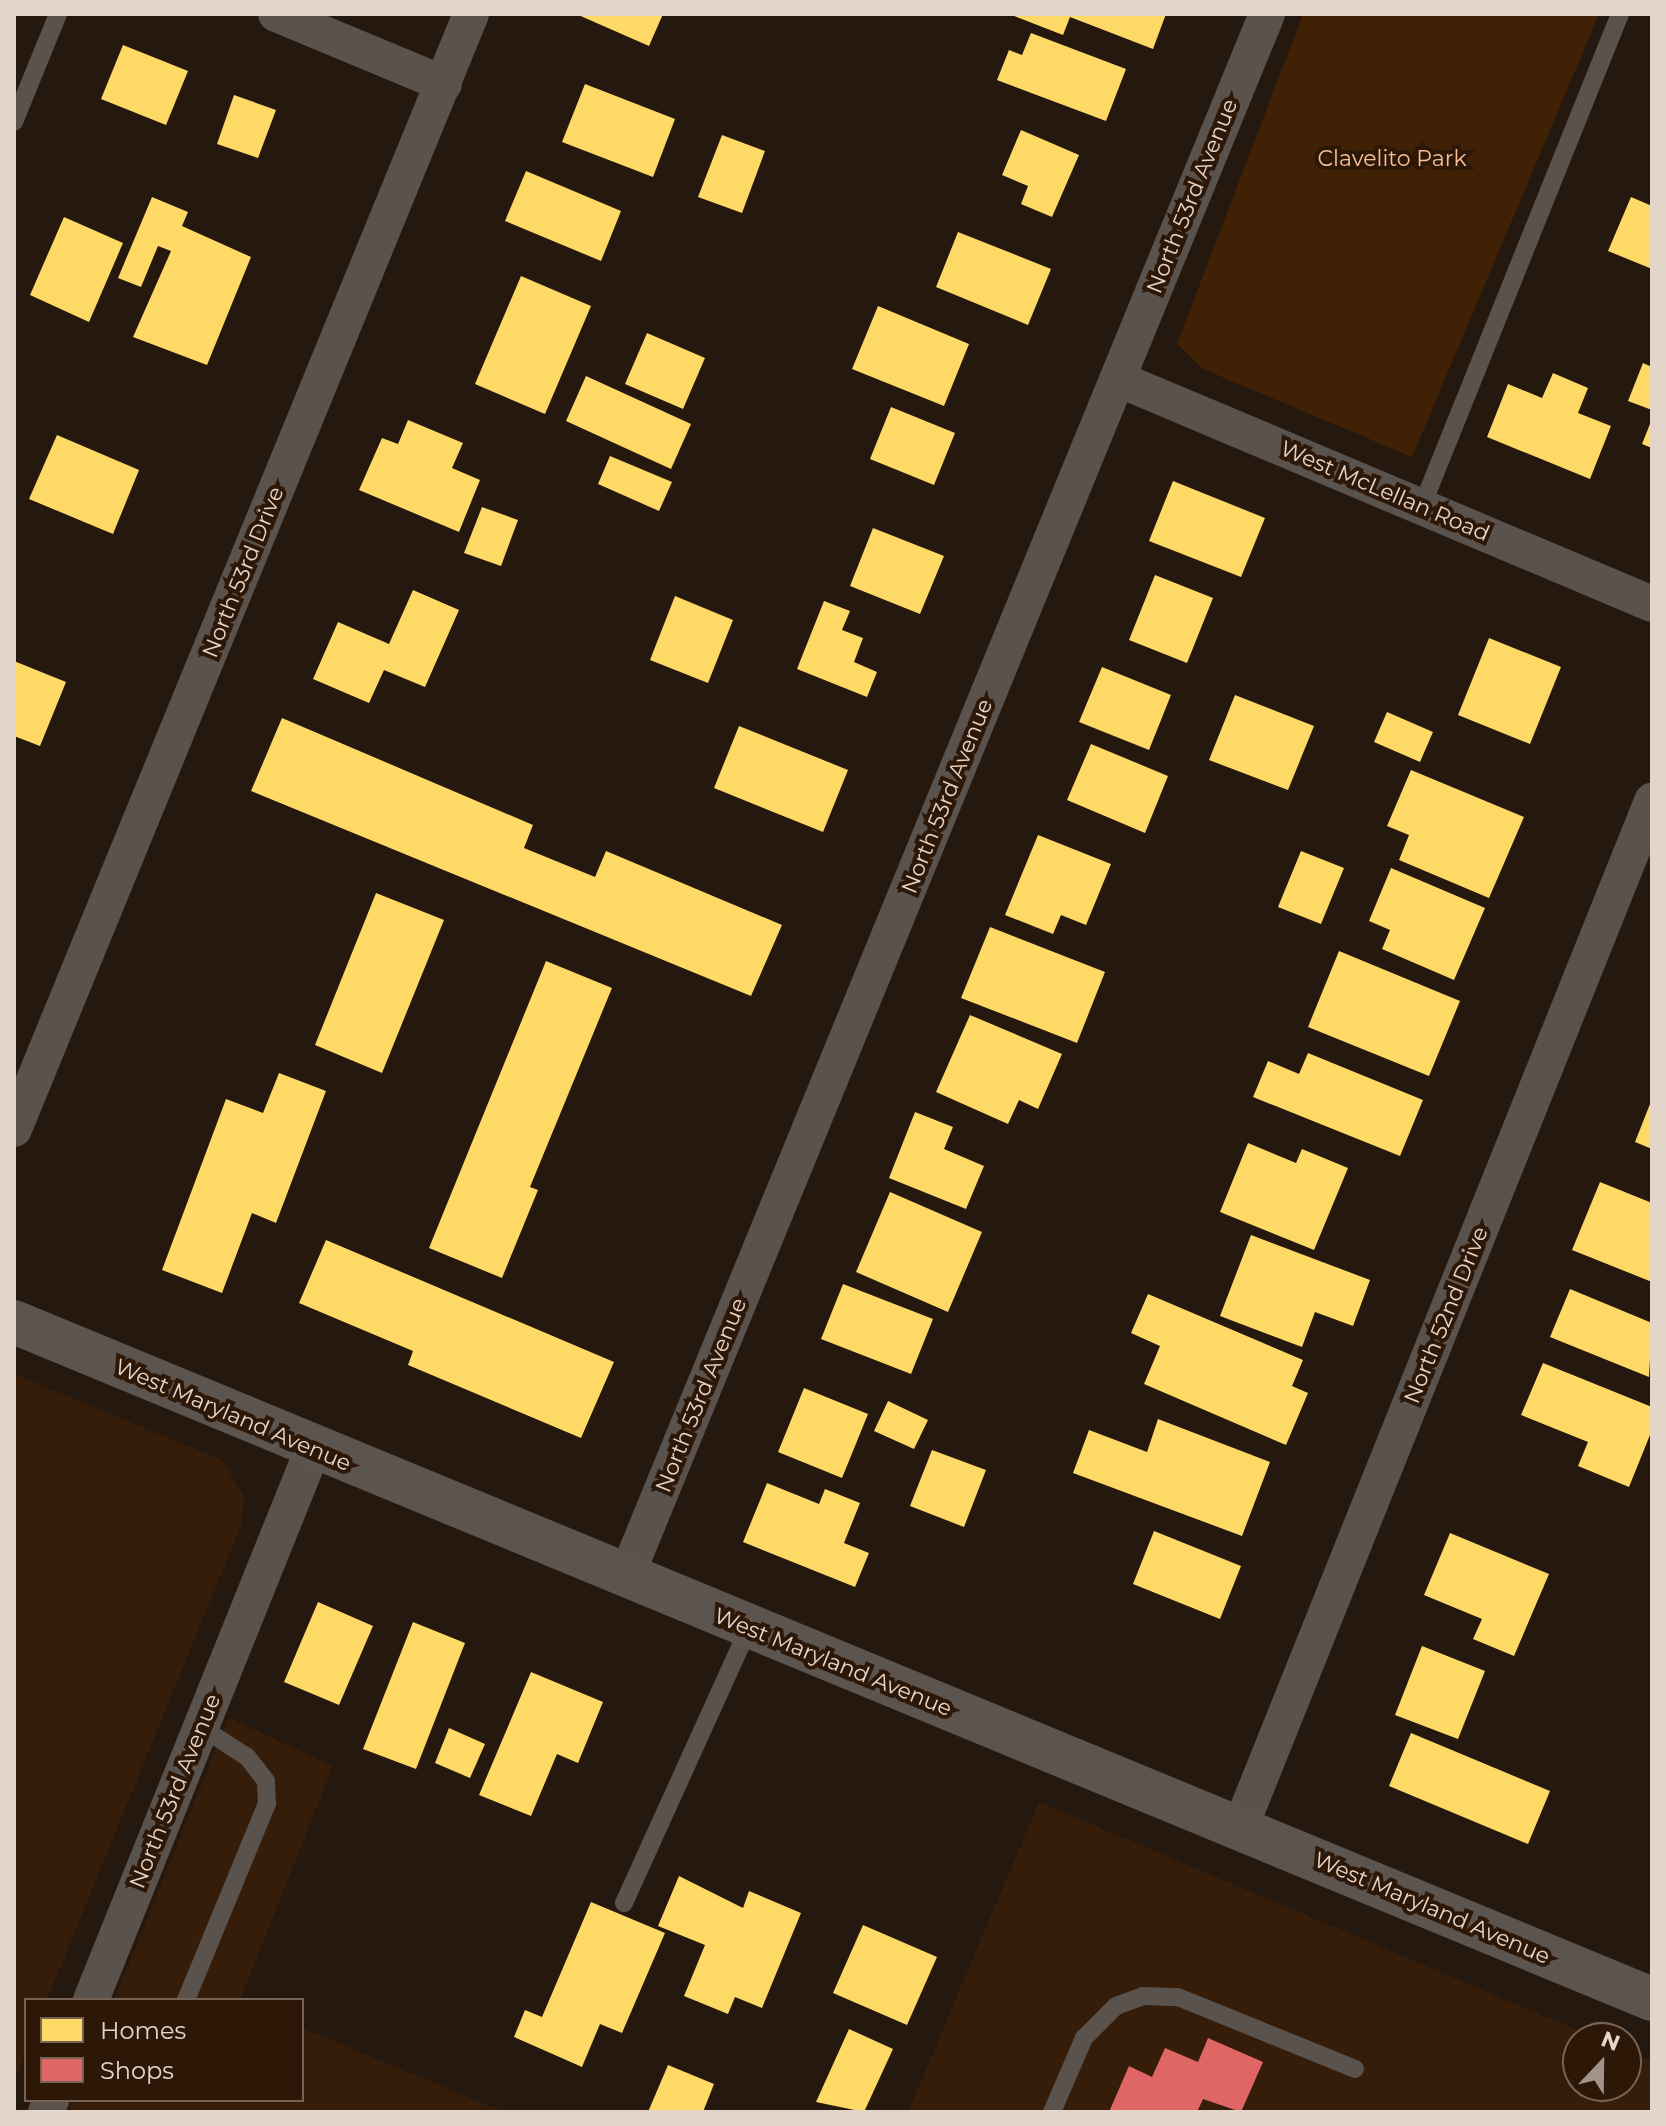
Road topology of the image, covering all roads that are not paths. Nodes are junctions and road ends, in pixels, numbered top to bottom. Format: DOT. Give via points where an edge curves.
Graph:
graph roads {
  1 [pos="58,14"];
  2 [pos="276,14"];
  3 [pos="471,14"];
  4 [pos="1267,14"];
  5 [pos="1620,14"];
  6 [pos="444,84"];
  7 [pos="14,122"];
  8 [pos="1118,379"];
  9 [pos="1422,506"];
  10 [pos="1652,604"];
  11 [pos="1652,801"];
  12 [pos="14,1129"];
  13 [pos="14,1322"];
  14 [pos="313,1449"];
  15 [pos="626,1577"];
  16 [pos="749,1627"];
  17 [pos="201,1727"];
  18 [pos="1240,1828"];
  19 [pos="624,1903"];
  20 [pos="93,1998"];
  21 [pos="187,1998"];
  22 [pos="1652,1999"];
  23 [pos="1355,2069"];
  24 [pos="1052,2112"];
  1 -- 7 [label="lane"];
  2 -- 6 [label="street"];
  3 -- 6 [label="street, North 53rd Drive"];
  4 -- 8 [label="street, North 53rd Avenue"];
  5 -- 9 [label="lane"];
  6 -- 12 [label="street, North 53rd Drive"];
  8 -- 9 [label="street, West McLellan Road"];
  8 -- 15 [label="street, North 53rd Avenue"];
  9 -- 10 [label="street, West McLellan Road"];
  11 -- 18 [label="street, North 52nd Drive"];
  13 -- 14 [label="street, West Maryland Avenue"];
  14 -- 15 [label="street, West Maryland Avenue"];
  14 -- 17 [label="street, North 53rd Avenue"];
  15 -- 16 [label="street, West Maryland Avenue"];
  16 -- 18 [label="street, West Maryland Avenue"];
  16 -- 19 [label="lane"];
  17 -- 20 [label="street, North 53rd Avenue"];
  17 -- 21 [label="lane" via="247,1757 266,1781 267,1803"];
  18 -- 22 [label="street, West Maryland Avenue"];
  23 -- 24 [label="lane" via="1178,1997 1143,1996 1116,2006 1084,2038"];
}
